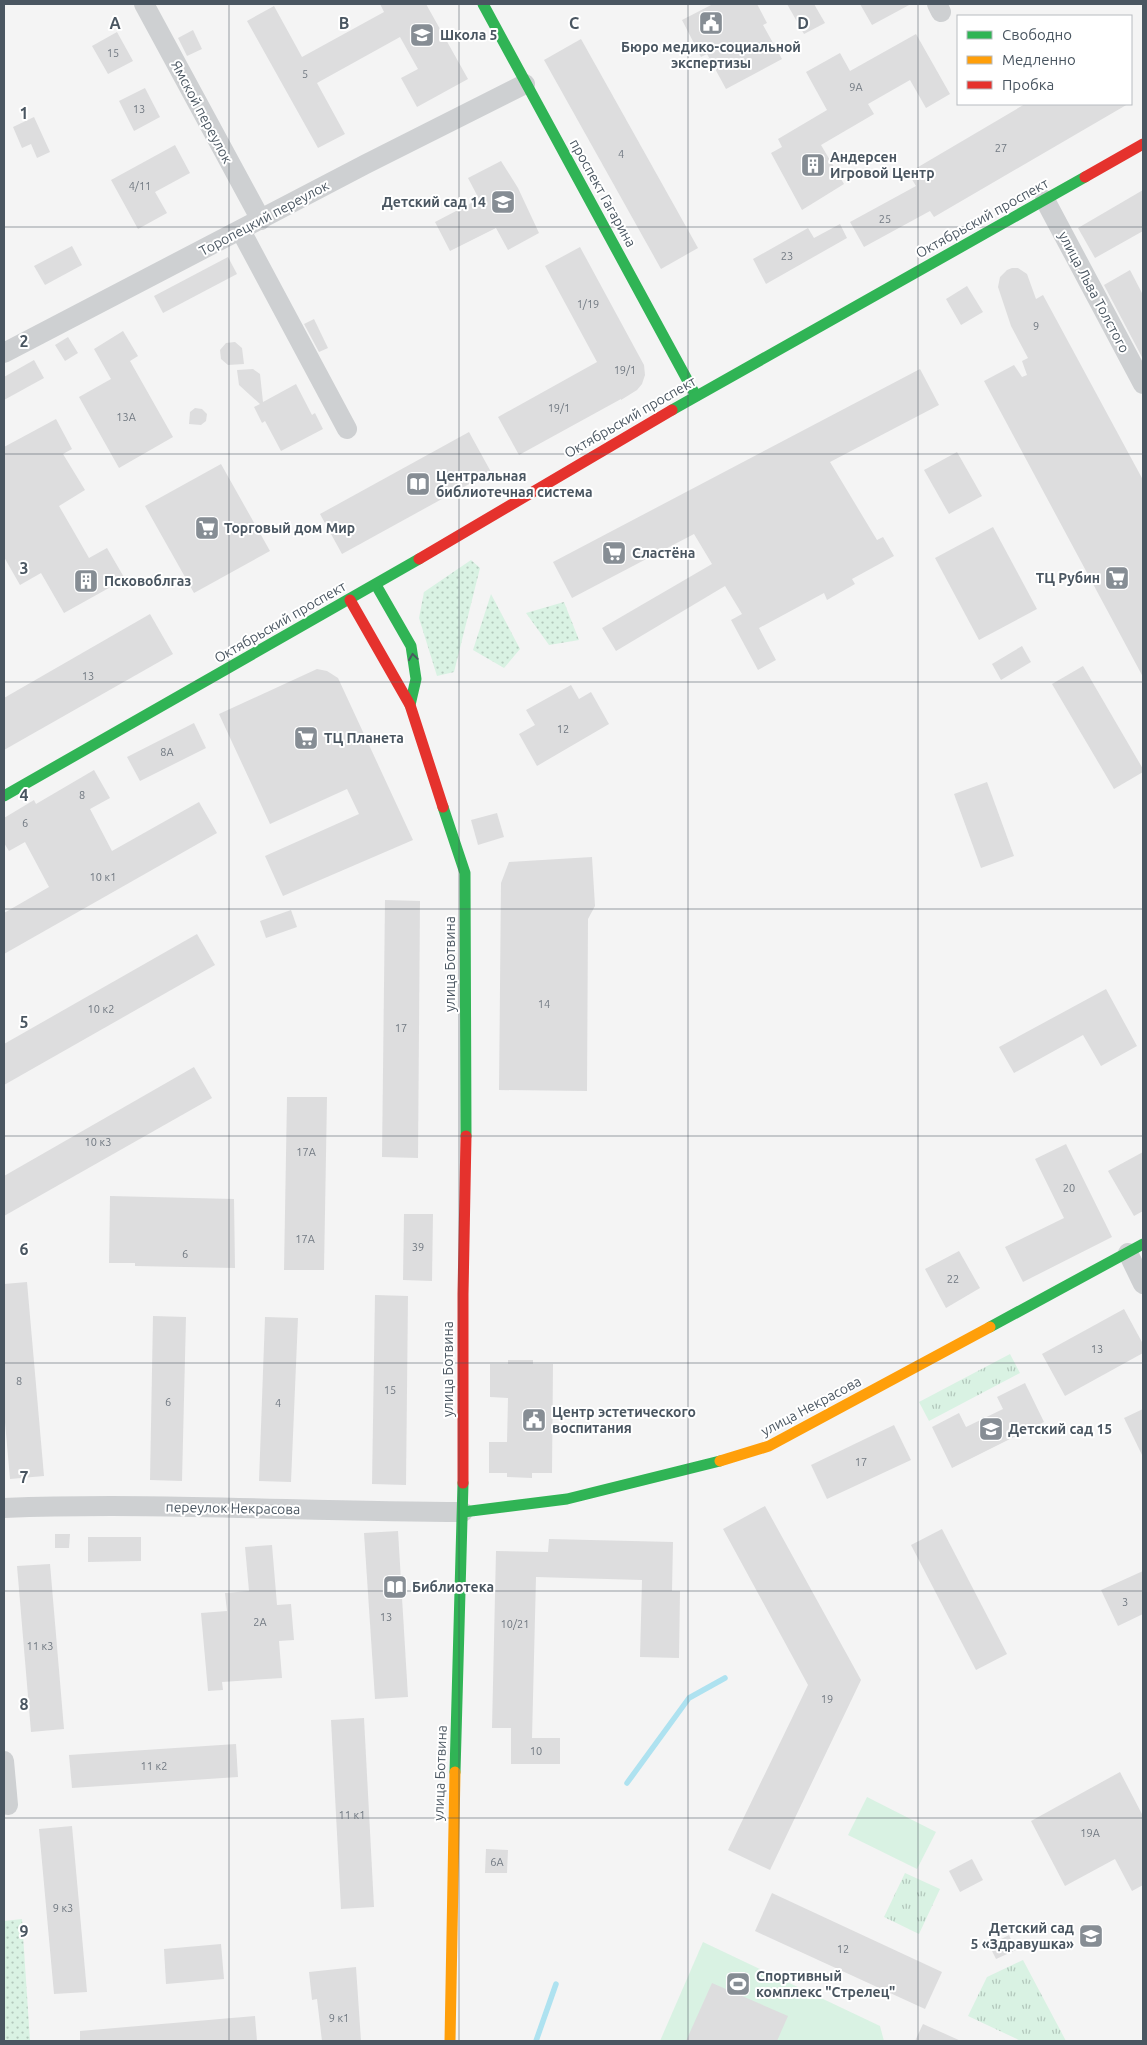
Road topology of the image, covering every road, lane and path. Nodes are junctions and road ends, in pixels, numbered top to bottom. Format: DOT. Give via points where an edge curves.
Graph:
graph roads {
  1 [pos="144,4"];
  2 [pos="484,4"];
  3 [pos="525,84"];
  4 [pos="1143,144"];
  5 [pos="1045,200"];
  6 [pos="261,220"];
  7 [pos="241,231"];
  8 [pos="4,353"];
  9 [pos="1143,384"];
  10 [pos="696,396"];
  11 [pos="347,429"];
  12 [pos="376,585"];
  13 [pos="350,600"];
  14 [pos="410,705"];
  15 [pos="4,796"];
  16 [pos="1136,1248"];
  17 [pos="1143,1284"];
  18 [pos="4,1508"];
  19 [pos="463,1512"];
  20 [pos="4,1761"];
  21 [pos="8,1805"];
  22 [pos="450,2041"];
  1 -- 6 [label="street, Ямской переулок"];
  2 -- 3 [label="main road, проспект Гагарина"];
  3 -- 6 [label="street, Торопецкий переулок"];
  3 -- 10 [label="main road, проспект Гагарина"];
  4 -- 5 [label="main road, Октябрьский проспект"];
  5 -- 9 [label="street, улица Льва Толстого"];
  5 -- 10 [label="main road, Октябрьский проспект"];
  6 -- 7 [label="street, Торопецкий переулок"];
  7 -- 8 [label="street, Торопецкий переулок"];
  7 -- 11 [label="street"];
  10 -- 12 [label="main road, Октябрьский проспект"];
  12 -- 13 [label="main road, Октябрьский проспект"];
  14 -- 12 [label="main road, one-way" via="416,679 411,646"];
  13 -- 14 [label="main road, улица Ботвина"];
  13 -- 15 [label="main road, Октябрьский проспект"];
  14 -- 19 [label="main road, улица Ботвина" via="465,873"];
  16 -- 17 [label="street"];
  16 -- 19 [label="main road, улица Некрасова" via="769,1446 704,1466 567,1499"];
  18 -- 19 [label="street, переулок Некрасова" via="244,1507 351,1512"];
  19 -- 22 [label="main road, улица Ботвина"];
  20 -- 21 [label="street"];
}
